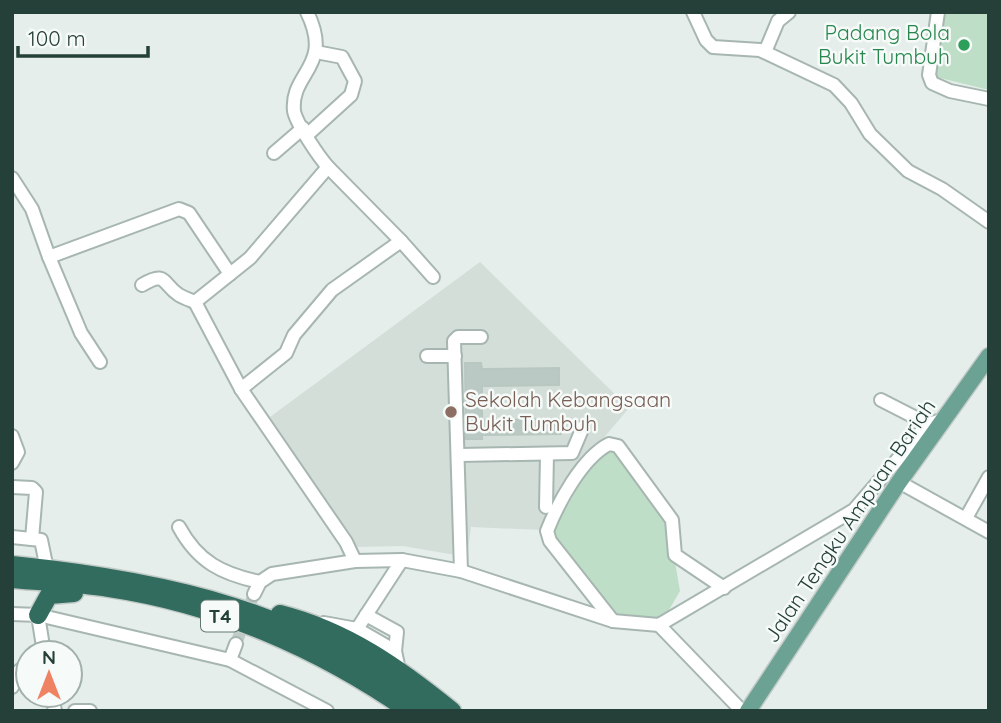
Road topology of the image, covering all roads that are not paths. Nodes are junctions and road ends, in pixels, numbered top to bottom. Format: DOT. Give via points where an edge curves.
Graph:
graph roads {
  1 [pos="307,12"];
  2 [pos="693,12"];
  3 [pos="789,12"];
  4 [pos="938,12"];
  5 [pos="316,52"];
  6 [pos="765,52"];
  7 [pos="989,99"];
  8 [pos="305,131"];
  9 [pos="274,153"];
  10 [pos="328,167"];
  11 [pos="12,178"];
  12 [pos="989,222"];
  13 [pos="401,241"];
  14 [pos="50,257"];
  15 [pos="230,274"];
  16 [pos="433,277"];
  17 [pos="142,285"];
  18 [pos="195,302"];
  19 [pos="481,337"];
  20 [pos="427,356"];
  21 [pos="455,356"];
  22 [pos="988,357"];
  23 [pos="100,362"];
  24 [pos="241,389"];
  25 [pos="881,400"];
  26 [pos="935,422"];
  27 [pos="583,427"];
  28 [pos="12,436"];
  29 [pos="547,454"];
  30 [pos="460,455"];
  31 [pos="12,463"];
  32 [pos="989,477"];
  33 [pos="899,482"];
  34 [pos="12,487"];
  35 [pos="546,507"];
  36 [pos="966,518"];
  37 [pos="179,527"];
  38 [pos="989,532"];
  39 [pos="12,537"];
  40 [pos="33,539"];
  41 [pos="402,560"];
  42 [pos="355,561"];
  43 [pos="12,565"];
  44 [pos="47,569"];
  45 [pos="461,571"];
  46 [pos="12,579"];
  47 [pos="260,582"];
  48 [pos="724,588"];
  49 [pos="254,594"];
  50 [pos="151,598"];
  51 [pos="244,610"];
  52 [pos="12,614"];
  53 [pos="38,615"];
  54 [pos="366,615"];
  55 [pos="613,621"];
  56 [pos="313,622"];
  57 [pos="659,625"];
  58 [pos="357,629"];
  59 [pos="42,639"];
  60 [pos="236,644"];
  61 [pos="395,651"];
  62 [pos="230,660"];
  63 [pos="399,670"];
  64 [pos="75,711"];
  65 [pos="90,711"];
  66 [pos="327,711"];
  67 [pos="409,711"];
  68 [pos="431,711"];
  69 [pos="452,711"];
  70 [pos="742,711"];
  71 [pos="748,711"];
  1 -- 5 [label="street"];
  2 -- 6 [label="street" via="713,47"];
  3 -- 6 [label="street" via="778,21"];
  4 -- 7 [label="street" via="929,75 932,83"];
  5 -- 8 [label="street" via="295,103 295,114"];
  5 -- 8 [label="street" via="346,60 355,81 351,95"];
  6 -- 12 [label="street" via="834,85 870,134 914,176 942,189"];
  8 -- 9 [label="street"];
  8 -- 10 [label="street"];
  10 -- 13 [label="street"];
  10 -- 15 [label="street" via="250,258"];
  11 -- 14 [label="street" via="32,209"];
  13 -- 16 [label="street"];
  13 -- 24 [label="street" via="332,290 294,335 286,353"];
  14 -- 15 [label="street" via="179,209 189,212"];
  14 -- 23 [label="street" via="82,333"];
  15 -- 18 [label="street"];
  17 -- 18 [label="street" via="161,278"];
  18 -- 24 [label="street"];
  19 -- 21 [label="street" via="458,337"];
  20 -- 21 [label="street"];
  21 -- 30 [label="street"];
  22 -- 26 [label="main road, Jalan Tengku Ampuan Bariah"];
  24 -- 42 [label="street" via="346,541"];
  25 -- 26 [label="street"];
  26 -- 33 [label="main road, Jalan Tengku Ampuan Bariah"];
  26 -- 48 [label="street" via="854,510"];
  27 -- 29 [label="street" via="572,453"];
  28 -- 31 [label="street" via="18,452"];
  29 -- 30 [label="street"];
  29 -- 35 [label="street"];
  30 -- 45 [label="street"];
  32 -- 36 [label="street"];
  33 -- 36 [label="street"];
  33 -- 71 [label="main road, Jalan Tengku Ampuan Bariah"];
  34 -- 40 [label="street" via="36,492"];
  36 -- 38 [label="street"];
  37 -- 47 [label="street" via="202,560"];
  39 -- 40 [label="street"];
  40 -- 44 [label="street" via="41,540"];
  41 -- 42 [label="street"];
  41 -- 45 [label="street"];
  41 -- 54 [label="street"];
  42 -- 47 [label="street" via="272,574"];
  43 -- 44 [label="highway, T4"];
  44 -- 51 [label="highway, T4" via="157,584"];
  45 -- 55 [label="street"];
  46 -- 50 [label="highway, T4" via="110,588"];
  47 -- 49 [label="street"];
  48 -- 55 [label="street" via="675,555 672,520 618,446 609,444 586,466 547,531"];
  48 -- 57 [label="street"];
  50 -- 53 [label="highway" via="58,593 46,597"];
  50 -- 67 [label="highway, T4" via="242,623 298,645"];
  51 -- 56 [label="highway"];
  51 -- 68 [label="highway, T4" via="338,649"];
  52 -- 53 [label="street"];
  53 -- 59 [label="street"];
  53 -- 62 [label="street"];
  54 -- 58 [label="street"];
  54 -- 61 [label="street" via="397,632"];
  55 -- 57 [label="street"];
  56 -- 58 [label="street"];
  56 -- 63 [label="highway" via="368,648"];
  57 -- 70 [label="street"];
  58 -- 61 [label="street"];
  60 -- 62 [label="street"];
  61 -- 63 [label="street"];
  62 -- 66 [label="street"];
  63 -- 69 [label="highway"];
  64 -- 65 [label="street"];
}
